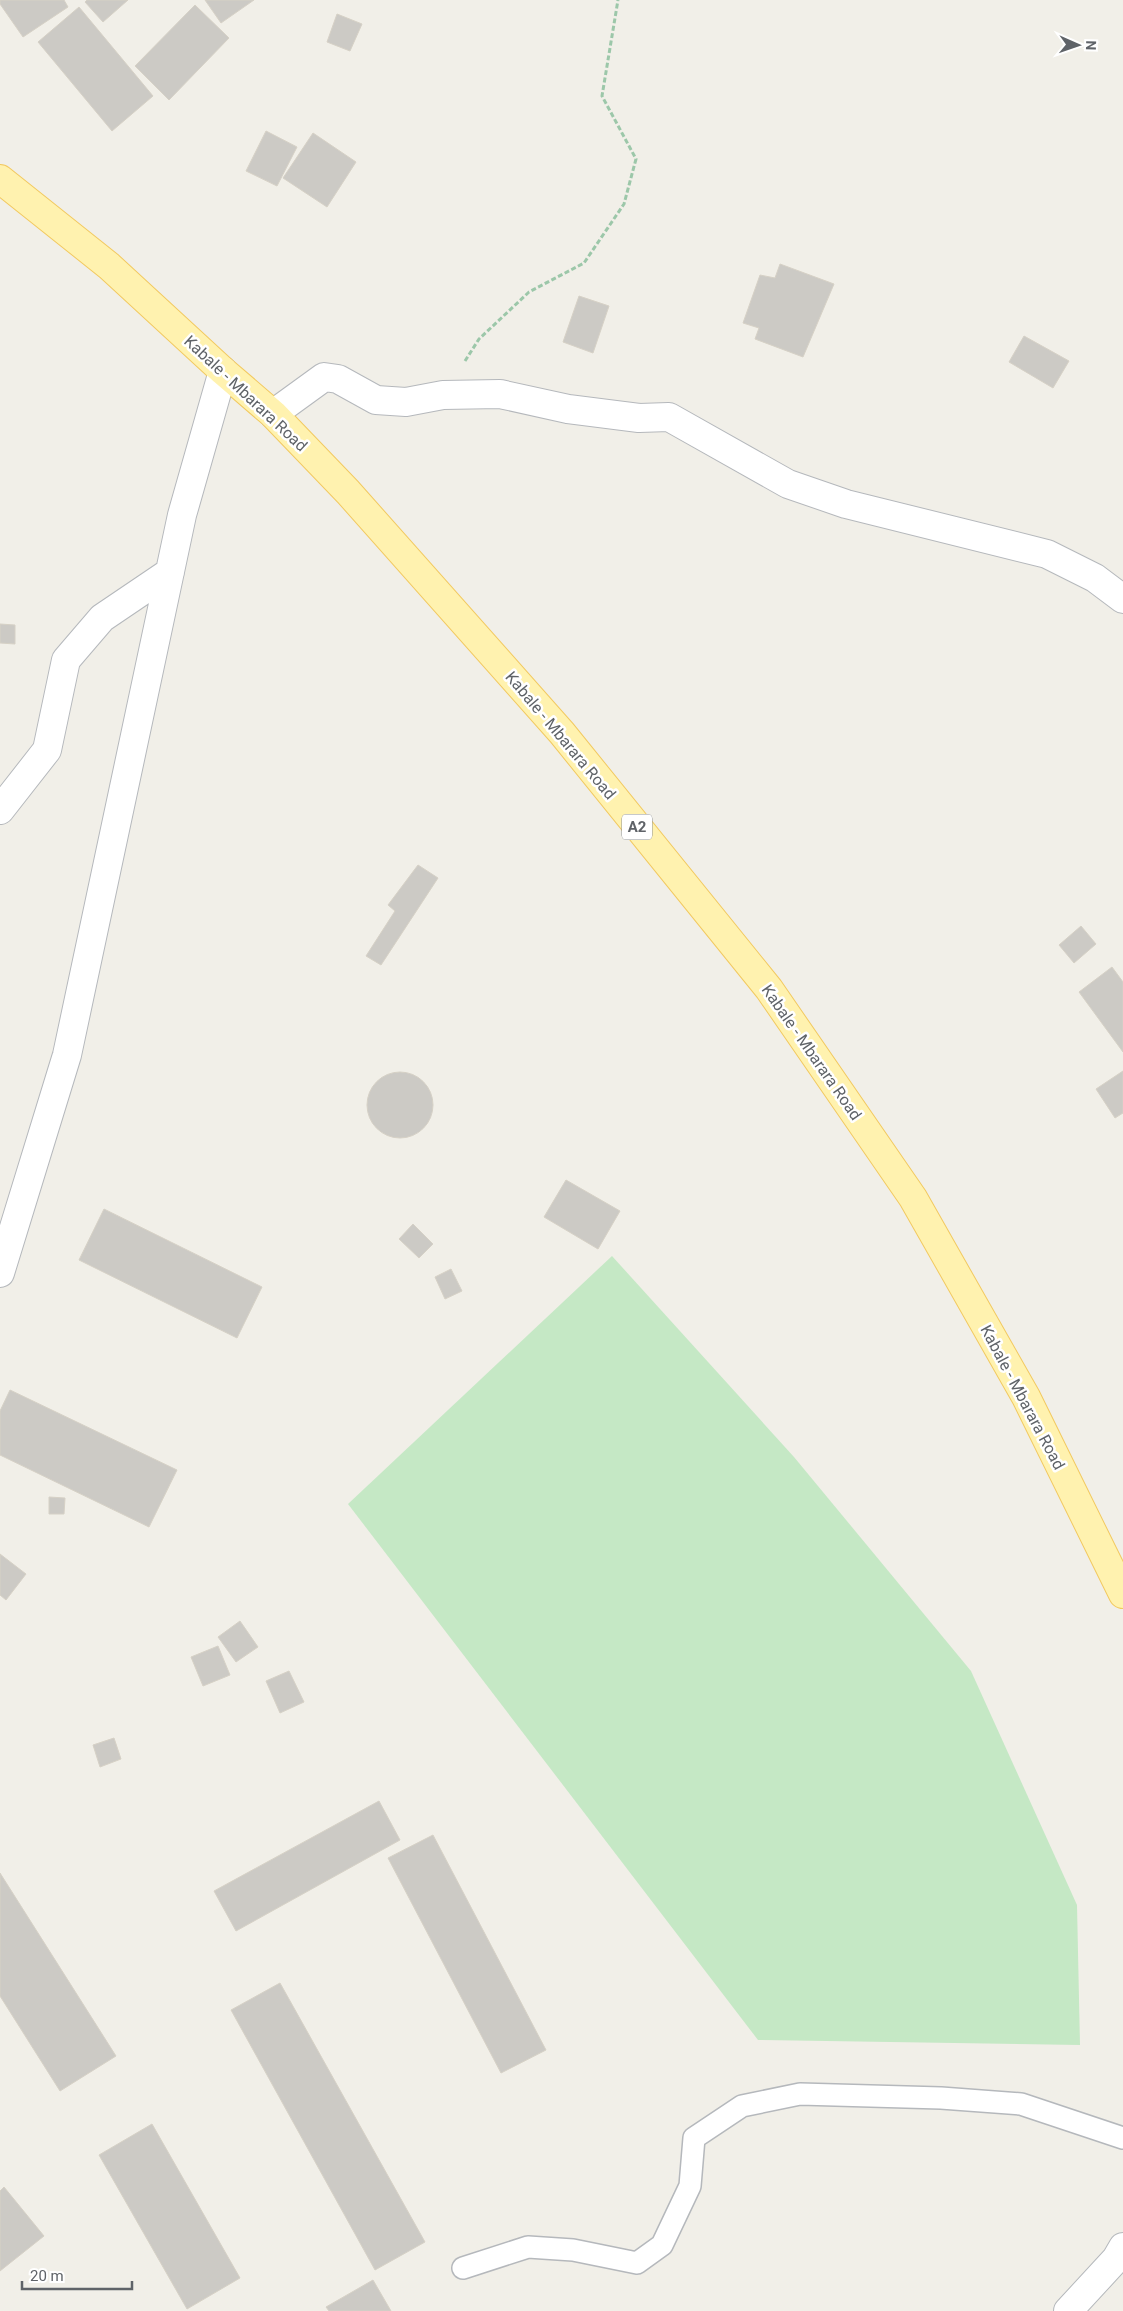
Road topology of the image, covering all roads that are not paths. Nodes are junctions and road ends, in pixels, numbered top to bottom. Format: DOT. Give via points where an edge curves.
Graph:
graph roads {
  1 [pos="0,179"];
  2 [pos="223,371"];
  3 [pos="273,414"];
  4 [pos="170,572"];
  5 [pos="1123,599"];
  6 [pos="0,810"];
  7 [pos="0,1274"];
  8 [pos="1123,1594"];
  9 [pos="1123,2138"];
  10 [pos="1123,2247"];
  11 [pos="463,2268"];
  12 [pos="1068,2311"];
  1 -- 2 [label="main road, Kabale - Mbarara Road / A2" via="109,266"];
  2 -- 3 [label="main road, Kabale - Mbarara Road / A2"];
  2 -- 4 [label="street" via="182,515"];
  3 -- 5 [label="street" via="324,377 338,379 376,400 406,402 443,395 500,394 568,409 639,418 669,417 788,484 846,504 1047,554 1095,578"];
  3 -- 8 [label="main road, Kabale - Mbarara Road / A2" via="368,514 562,733 768,990 913,1198 1026,1397"];
  4 -- 6 [label="street" via="102,618 66,660 46,750"];
  4 -- 7 [label="street" via="67,1055"];
  9 -- 11 [label="lane" via="1020,2104 800,2094 742,2106 694,2138 690,2186 662,2244 637,2263 573,2250 528,2247"];
  10 -- 12 [label="street" via="1116,2259"];
}
